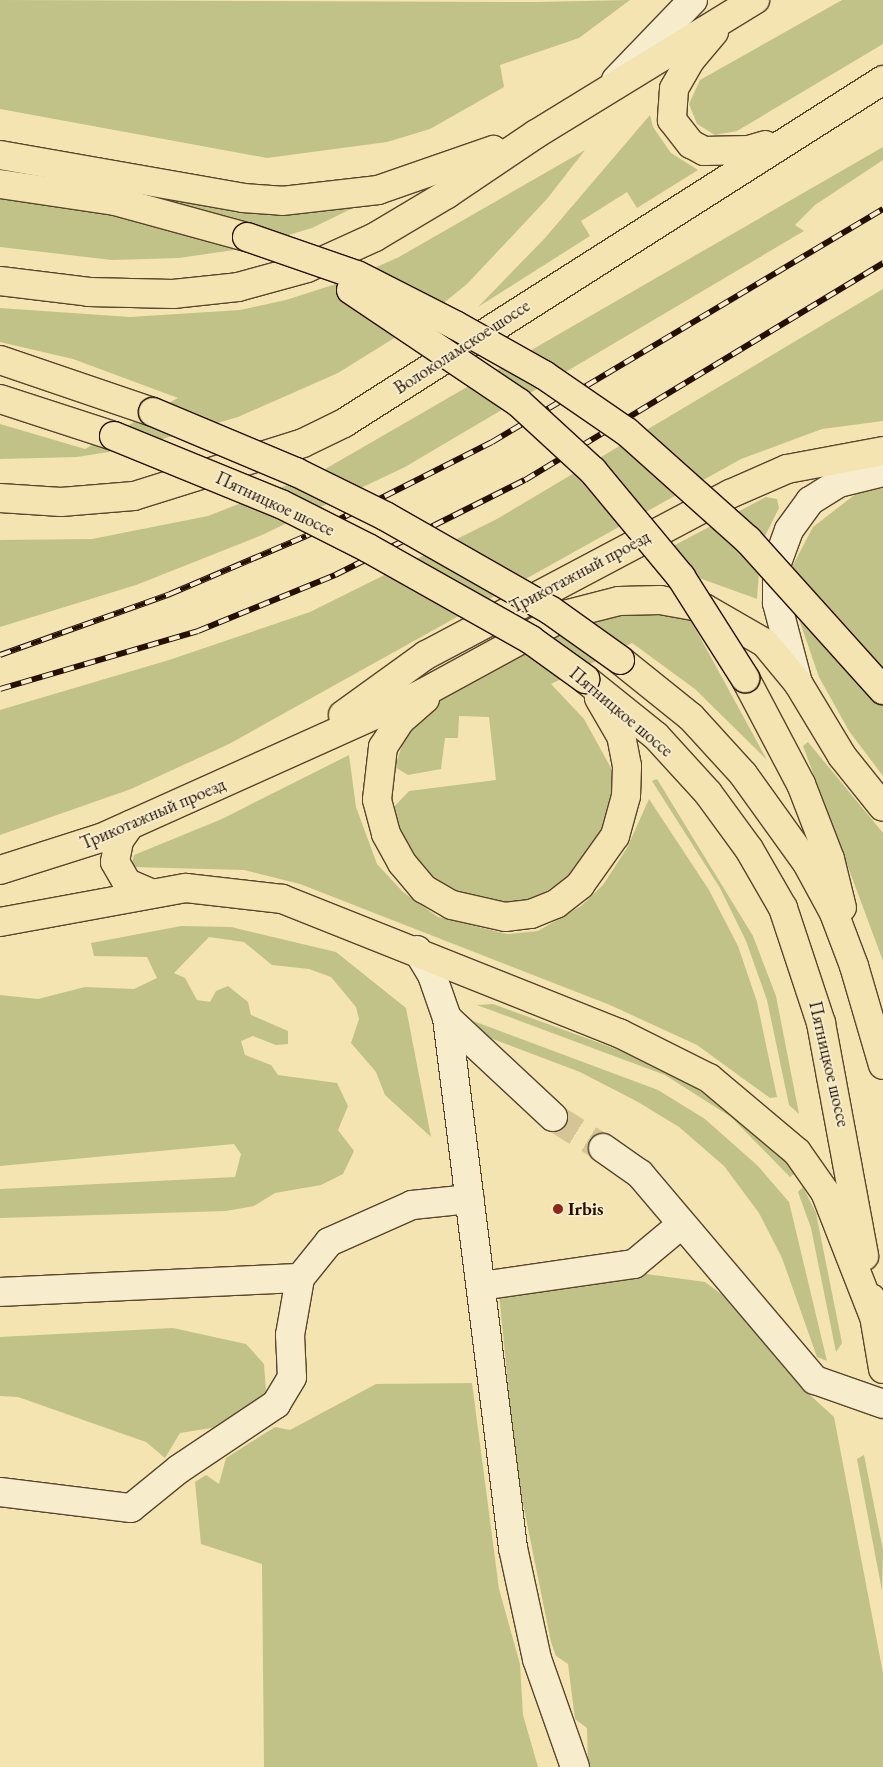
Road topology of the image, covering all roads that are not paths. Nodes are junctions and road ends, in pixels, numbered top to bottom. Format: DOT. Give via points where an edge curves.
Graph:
graph roads {
  1 [pos="693,0"];
  2 [pos="747,5"];
  3 [pos="883,80"];
  4 [pos="604,93"];
  5 [pos="536,134"];
  6 [pos="788,137"];
  7 [pos="0,155"];
  8 [pos="0,184"];
  9 [pos="247,237"];
  10 [pos="0,281"];
  11 [pos="0,360"];
  12 [pos="0,398"];
  13 [pos="883,451"];
  14 [pos="883,472"];
  15 [pos="0,498"];
  16 [pos="61,502"];
  17 [pos="0,506"];
  18 [pos="465,670"];
  19 [pos="585,679"];
  20 [pos="798,683"];
  21 [pos="883,690"];
  22 [pos="301,746"];
  23 [pos="883,807"];
  24 [pos="130,825"];
  25 [pos="100,838"];
  26 [pos="0,870"];
  27 [pos="0,889"];
  28 [pos="151,892"];
  29 [pos="0,922"];
  30 [pos="417,950"];
  31 [pos="854,966"];
  32 [pos="447,1018"];
  33 [pos="883,1065"];
  34 [pos="553,1117"];
  35 [pos="603,1148"];
  36 [pos="470,1199"];
  37 [pos="682,1224"];
  38 [pos="300,1278"];
  39 [pos="481,1286"];
  40 [pos="0,1292"];
  41 [pos="874,1317"];
  42 [pos="883,1369"];
  43 [pos="883,1404"];
  44 [pos="0,1492"];
  45 [pos="575,1767"];
  1 -- 4 [label="street"];
  2 -- 4 [label="main road"];
  2 -- 6 [label="main road" via="691,59 674,89 672,120 691,144 704,151 749,150"];
  3 -- 6 [label="main road, Волоколамское шоссе"];
  4 -- 5 [label="main road"];
  5 -- 7 [label="main road" via="378,190 282,201 243,198"];
  5 -- 10 [label="main road" via="375,237 307,268 238,287 173,294 90,292"];
  6 -- 16 [label="main road, Волоколамское шоссе" via="344,423 303,443 166,488 98,501"];
  8 -- 9 [label="main road" via="115,201"];
  9 -- 21 [label="main road, bridge" via="357,275 456,325 544,376 627,432 689,483 748,540"];
  9 -- 31 [label="main road, bridge" via="349,289 519,403 593,472 648,535 710,619 801,784 830,859"];
  11 -- 31 [label="main road, Пятницкое шоссе, bridge" via="153,412 296,472 385,516 550,610 691,717 778,818 834,913"];
  12 -- 19 [label="main road, Пятницкое шоссе, bridge" via="114,436 281,504 368,548 531,640"];
  13 -- 22 [label="main road, Трикотажный проезд" via="787,469 627,546 426,655"];
  14 -- 20 [label="street" via="839,483 810,501 789,530 776,563 778,603"];
  15 -- 16 [label="main road, Волоколамское шоссе"];
  16 -- 17 [label="main road"];
  18 -- 19 [label="main road" via="400,720 383,747 377,800 386,834 402,863 424,889 452,905 505,917 531,914 556,904 580,885 615,836 626,796 625,756 612,716"];
  18 -- 20 [label="main road, Трикотажный проезд" via="568,614 619,602 660,600 704,608 737,624 765,643"];
  18 -- 22 [label="main road, Трикотажный проезд"];
  19 -- 41 [label="main road, Пятницкое шоссе" via="656,736 708,793 749,849 783,908 821,1023"];
  20 -- 23 [label="main road, Трикотажный проезд" via="842,756"];
  22 -- 24 [label="main road, Трикотажный проезд"];
  24 -- 25 [label="main road, Трикотажный проезд"];
  24 -- 28 [label="main road" via="119,841 115,862 127,883"];
  25 -- 26 [label="main road, Трикотажный проезд"];
  25 -- 27 [label="main road"];
  28 -- 29 [label="main road"];
  28 -- 30 [label="main road" via="186,888 282,899"];
  30 -- 32 [label="street" via="432,975"];
  30 -- 41 [label="main road" via="675,1058 744,1104 797,1152 826,1192"];
  31 -- 33 [label="main road, Пятницкое шоссе"];
  32 -- 34 [label="street"];
  32 -- 36 [label="street"];
  35 -- 37 [label="street" via="640,1174"];
  36 -- 38 [label="street" via="412,1205 378,1217 329,1242"];
  36 -- 39 [label="street"];
  37 -- 39 [label="street" via="634,1264"];
  37 -- 43 [label="street" via="815,1380"];
  38 -- 40 [label="street"];
  38 -- 44 [label="street" via="290,1335 292,1377 276,1404 179,1469 131,1508"];
  39 -- 45 [label="street" via="513,1548 537,1659"];
  41 -- 42 [label="main road, Пятницкое шоссе"];
}
